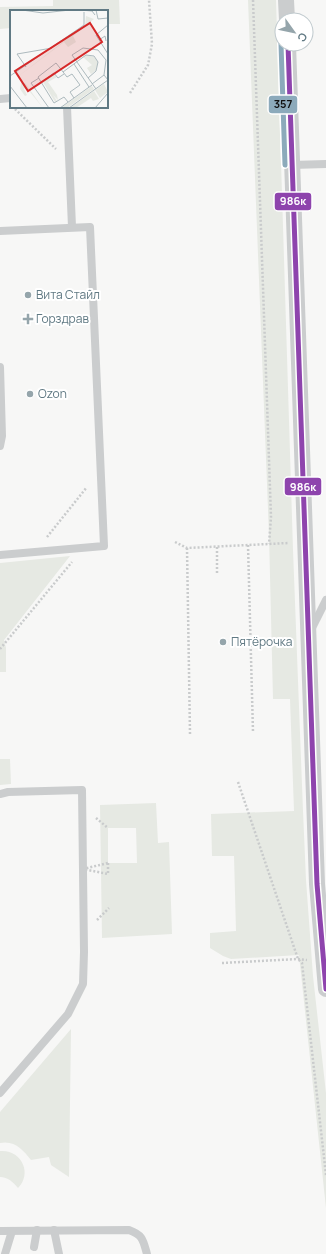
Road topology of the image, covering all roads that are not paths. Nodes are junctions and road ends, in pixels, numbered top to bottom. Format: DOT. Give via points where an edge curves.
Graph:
graph roads {
  1 [pos="286,0"];
  2 [pos="287,12"];
  3 [pos="288,52"];
  4 [pos="10,98"];
  5 [pos="0,99"];
  6 [pos="67,108"];
  7 [pos="326,164"];
  8 [pos="292,166"];
  9 [pos="72,227"];
  10 [pos="0,231"];
  11 [pos="0,367"];
  12 [pos="0,446"];
  13 [pos="0,555"];
  14 [pos="326,600"];
  15 [pos="309,634"];
  16 [pos="0,794"];
  17 [pos="326,989"];
  18 [pos="0,1093"];
  19 [pos="12,1230"];
  20 [pos="38,1230"];
  21 [pos="54,1230"];
  22 [pos="0,1231"];
  23 [pos="34,1247"];
  24 [pos="5,1254"];
  25 [pos="59,1254"];
  26 [pos="147,1254"];
  1 -- 2 [label="street"];
  3 -- 8 [label="street"];
  4 -- 5 [label="lane"];
  6 -- 9 [label="lane"];
  7 -- 8 [label="lane"];
  8 -- 15 [label="street"];
  9 -- 10 [label="lane"];
  9 -- 13 [label="lane" via="90,227 104,546"];
  11 -- 12 [label="lane"];
  14 -- 15 [label="lane"];
  15 -- 17 [label="street" via="317,884"];
  16 -- 18 [label="lane" via="82,790 84,933 82,984 68,1014"];
  19 -- 20 [label="lane"];
  19 -- 22 [label="lane"];
  19 -- 24 [label="lane"];
  20 -- 21 [label="lane"];
  20 -- 23 [label="lane"];
  21 -- 25 [label="lane"];
  21 -- 26 [label="lane" via="129,1230 138,1233 144,1240"];
}
